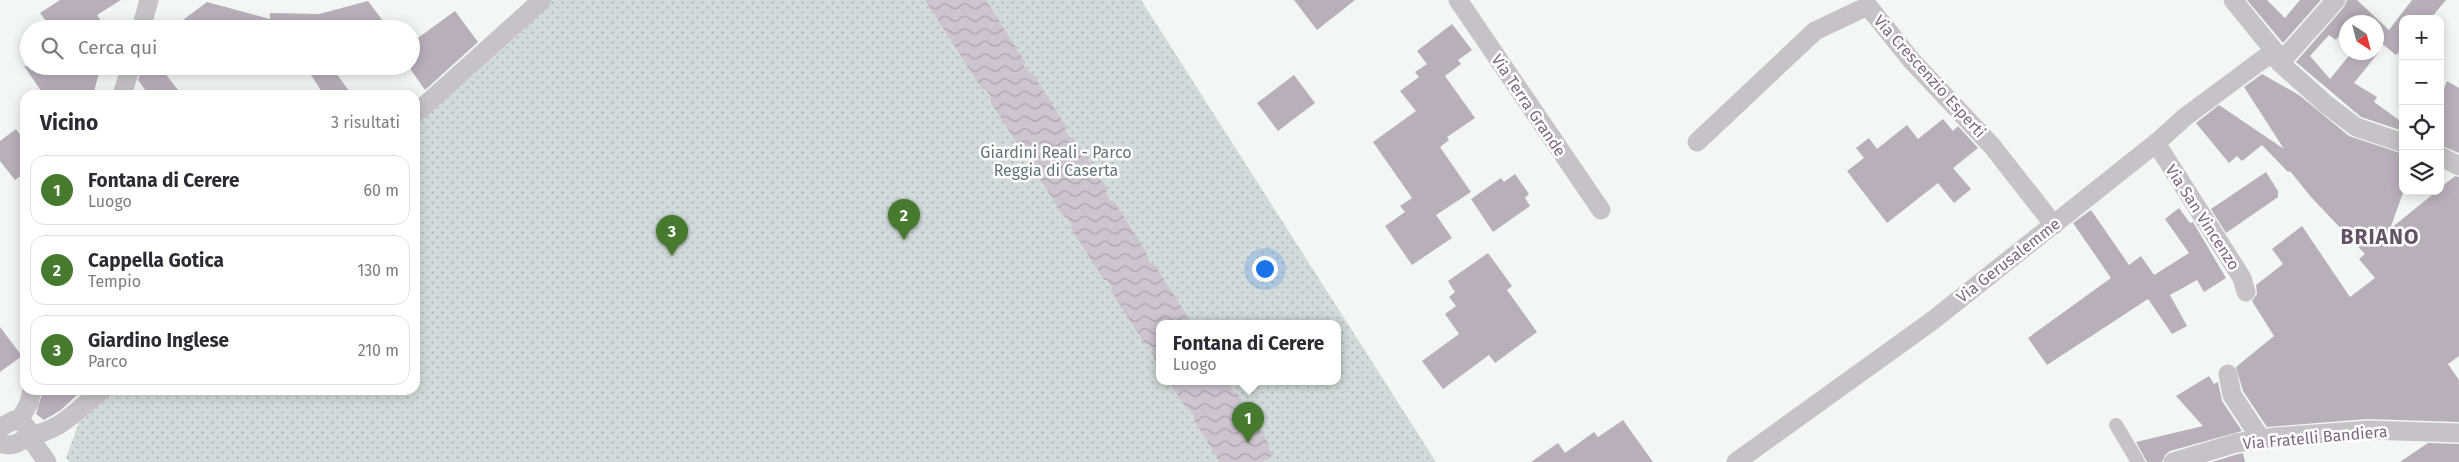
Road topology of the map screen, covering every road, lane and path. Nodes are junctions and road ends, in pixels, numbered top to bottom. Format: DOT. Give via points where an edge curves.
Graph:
graph roads {
  1 [pos="149,0"];
  2 [pos="542,0"];
  3 [pos="1458,0"];
  4 [pos="2233,0"];
  5 [pos="2336,0"];
  6 [pos="143,20"];
  7 [pos="2278,58"];
  8 [pos="128,75"];
  9 [pos="124,90"];
  10 [pos="420,110"];
  11 [pos="1697,142"];
  12 [pos="2399,142"];
  13 [pos="2156,143"];
  14 [pos="2444,158"];
  15 [pos="2459,166"];
  16 [pos="1601,210"];
  17 [pos="2054,225"];
  18 [pos="2246,292"];
  19 [pos="2228,374"];
  20 [pos="31,395"];
  21 [pos="96,395"];
  22 [pos="2116,425"];
  23 [pos="2459,433"];
  24 [pos="7,434"];
  25 [pos="2261,439"];
  26 [pos="47,462"];
  27 [pos="1736,462"];
  28 [pos="2138,462"];
  29 [pos="2173,462"];
  1 -- 6 [label="street"];
  2 -- 10 [label="street"];
  3 -- 16 [label="street, Via Terra Grande"];
  4 -- 7 [label="street"];
  5 -- 7 [label="street, Via Gerusalemme"];
  7 -- 12 [label="street" via="2327,105 2356,127"];
  7 -- 13 [label="street, Via Gerusalemme" via="2263,59 2185,117"];
  8 -- 9 [label="street"];
  11 -- 17 [label="street, Via Crescenzio Esperti" via="1815,31 1868,6 1912,61 1992,146"];
  13 -- 17 [label="street, Via Gerusalemme"];
  13 -- 18 [label="street, Via San Vincenzo" via="2242,278"];
  14 -- 15 [label="street"];
  17 -- 27 [label="street, Via Gerusalemme" via="1932,321"];
  19 -- 25 [label="street" via="2232,395"];
  20 -- 24 [label="street" via="29,403"];
  21 -- 24 [label="street" via="55,429 43,434"];
  22 -- 28 [label="street"];
  23 -- 25 [label="street, Via Fratelli Bandiera" via="2368,430"];
  24 -- 26 [label="street"];
  25 -- 29 [label="street, Via Fratelli Bandiera"];
}
